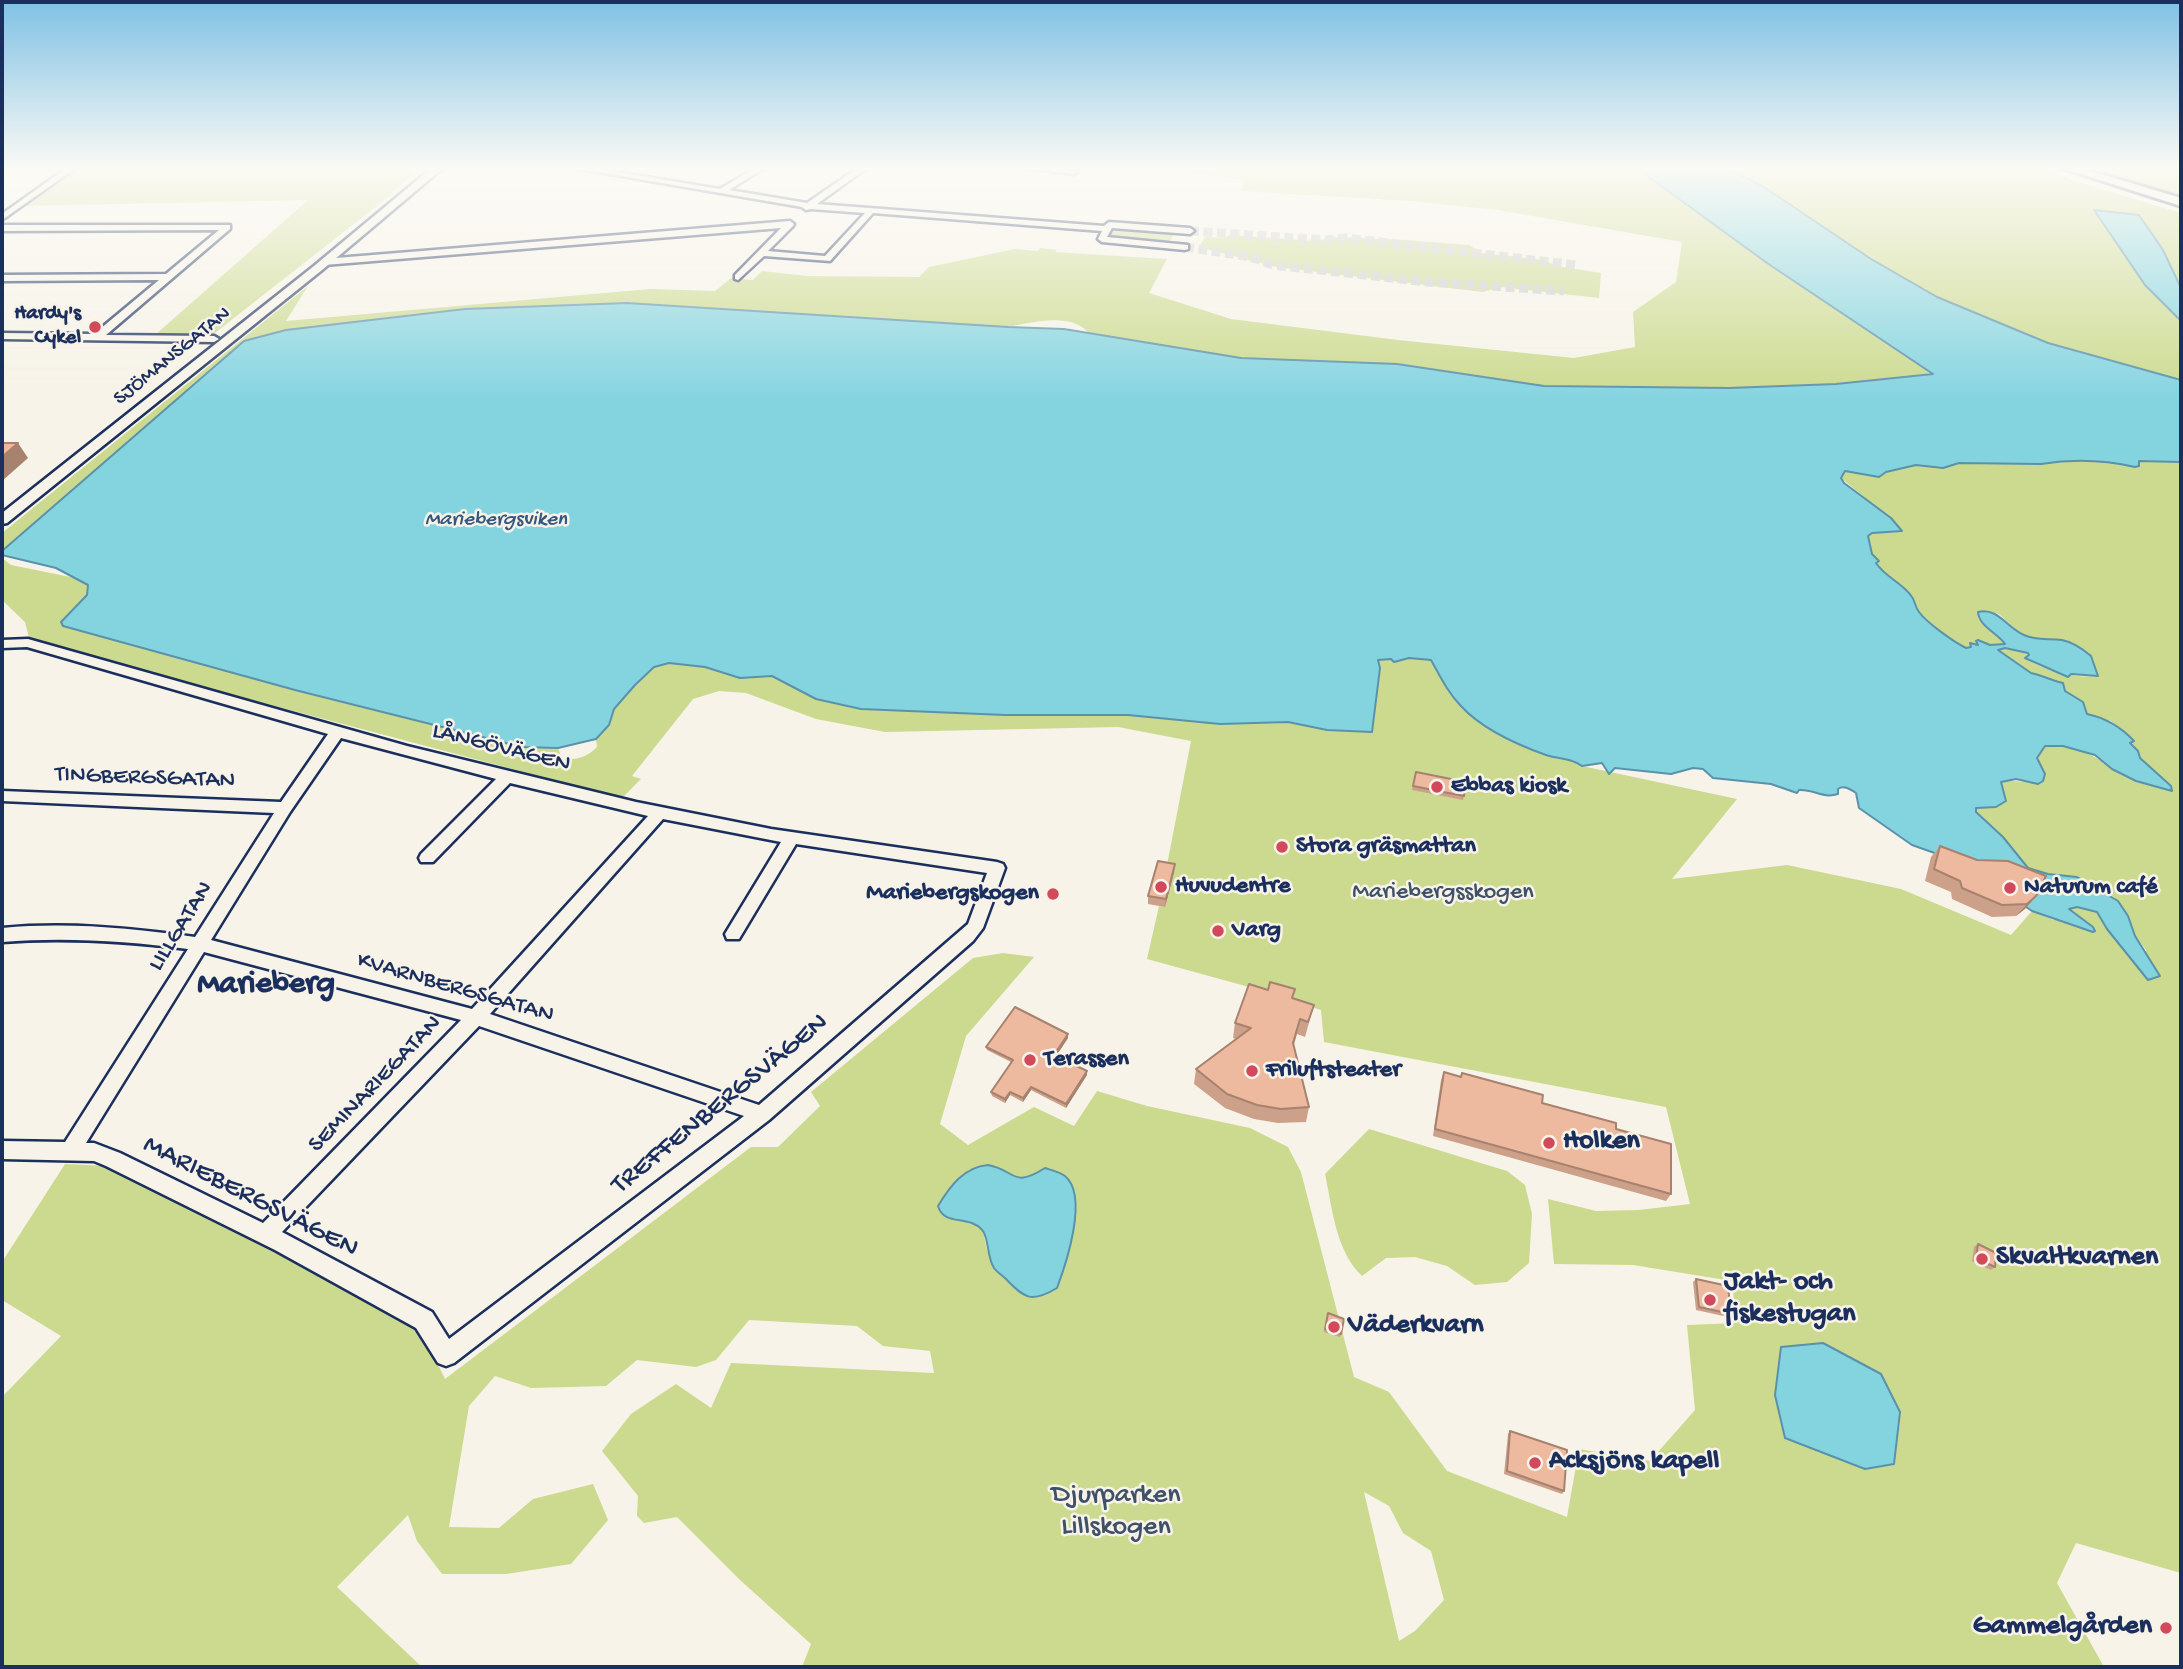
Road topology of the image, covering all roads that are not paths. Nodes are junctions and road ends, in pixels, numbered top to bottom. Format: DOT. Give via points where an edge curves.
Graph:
graph roads {
  1 [pos="206,245"];
  2 [pos="337,245"];
  3 [pos="345,245"];
  4 [pos="539,245"];
  5 [pos="768,245"];
  6 [pos="841,245"];
  7 [pos="1159,245"];
  8 [pos="1181,245"];
  9 [pos="760,253"];
  10 [pos="324,262"];
  11 [pos="169,277"];
  12 [pos="738,277"];
  13 [pos="2,278"];
  14 [pos="2,336"];
  15 [pos="97,337"];
  16 [pos="214,339"];
  17 [pos="2,511"];
  18 [pos="2,520"];
  19 [pos="2,644"];
  20 [pos="338,732"];
  21 [pos="507,777"];
  22 [pos="2,796"];
  23 [pos="285,808"];
  24 [pos="661,812"];
  25 [pos="792,838"];
  26 [pos="427,858"];
  27 [pos="996,869"];
  28 [pos="733,934"];
  29 [pos="2,935"];
  30 [pos="200,944"];
  31 [pos="475,1017"];
  32 [pos="762,1114"];
  33 [pos="2,1150"];
  34 [pos="71,1150"];
  35 [pos="265,1235"];
  36 [pos="446,1355"];
  1 -- 11 [label="street"];
  2 -- 16 [label="street, SJÖMANSGATAN"];
  3 -- 10 [label="street, SJÖMANSGATAN"];
  4 -- 10 [label="street"];
  5 -- 9 [label="street"];
  6 -- 9 [label="street" via="827,260"];
  7 -- 8 [label="street"];
  9 -- 12 [label="street"];
  10 -- 18 [label="street, SJÖMANSGATAN"];
  11 -- 13 [label="street"];
  11 -- 15 [label="street"];
  14 -- 15 [label="street"];
  15 -- 16 [label="street"];
  16 -- 17 [label="street, SJÖMANSGATAN"];
  19 -- 20 [label="street, LÅNGÖVÄGEN" via="29,643"];
  20 -- 21 [label="street, LÅNGÖVÄGEN"];
  20 -- 23 [label="street, LILLGATAN"];
  21 -- 24 [label="street, LÅNGÖVÄGEN"];
  21 -- 26 [label="street"];
  22 -- 23 [label="street, TINGBERGSGATAN"];
  23 -- 30 [label="street, LILLGATAN"];
  24 -- 25 [label="street, LÅNGÖVÄGEN"];
  24 -- 31 [label="street, SEMINARIEGATAN"];
  25 -- 27 [label="street, LÅNGÖVÄGEN"];
  25 -- 28 [label="street"];
  27 -- 32 [label="street, TREFFENBERGSVÄGEN" via="975,928"];
  29 -- 30 [label="street, KVARNBERGSGATAN" via="114,933"];
  30 -- 31 [label="street, KVARNBERGSGATAN"];
  30 -- 34 [label="street, LILLGATAN"];
  31 -- 32 [label="street, KVARNBERGSGATAN"];
  31 -- 35 [label="street, SEMINARIEGATAN"];
  32 -- 36 [label="street, TREFFENBERGSVÄGEN"];
  33 -- 34 [label="street, MARIEBERGSVÄGEN"];
  34 -- 35 [label="street, MARIEBERGSVÄGEN" via="113,1159"];
  35 -- 36 [label="street, MARIEBERGSVÄGEN" via="424,1320"];
}
